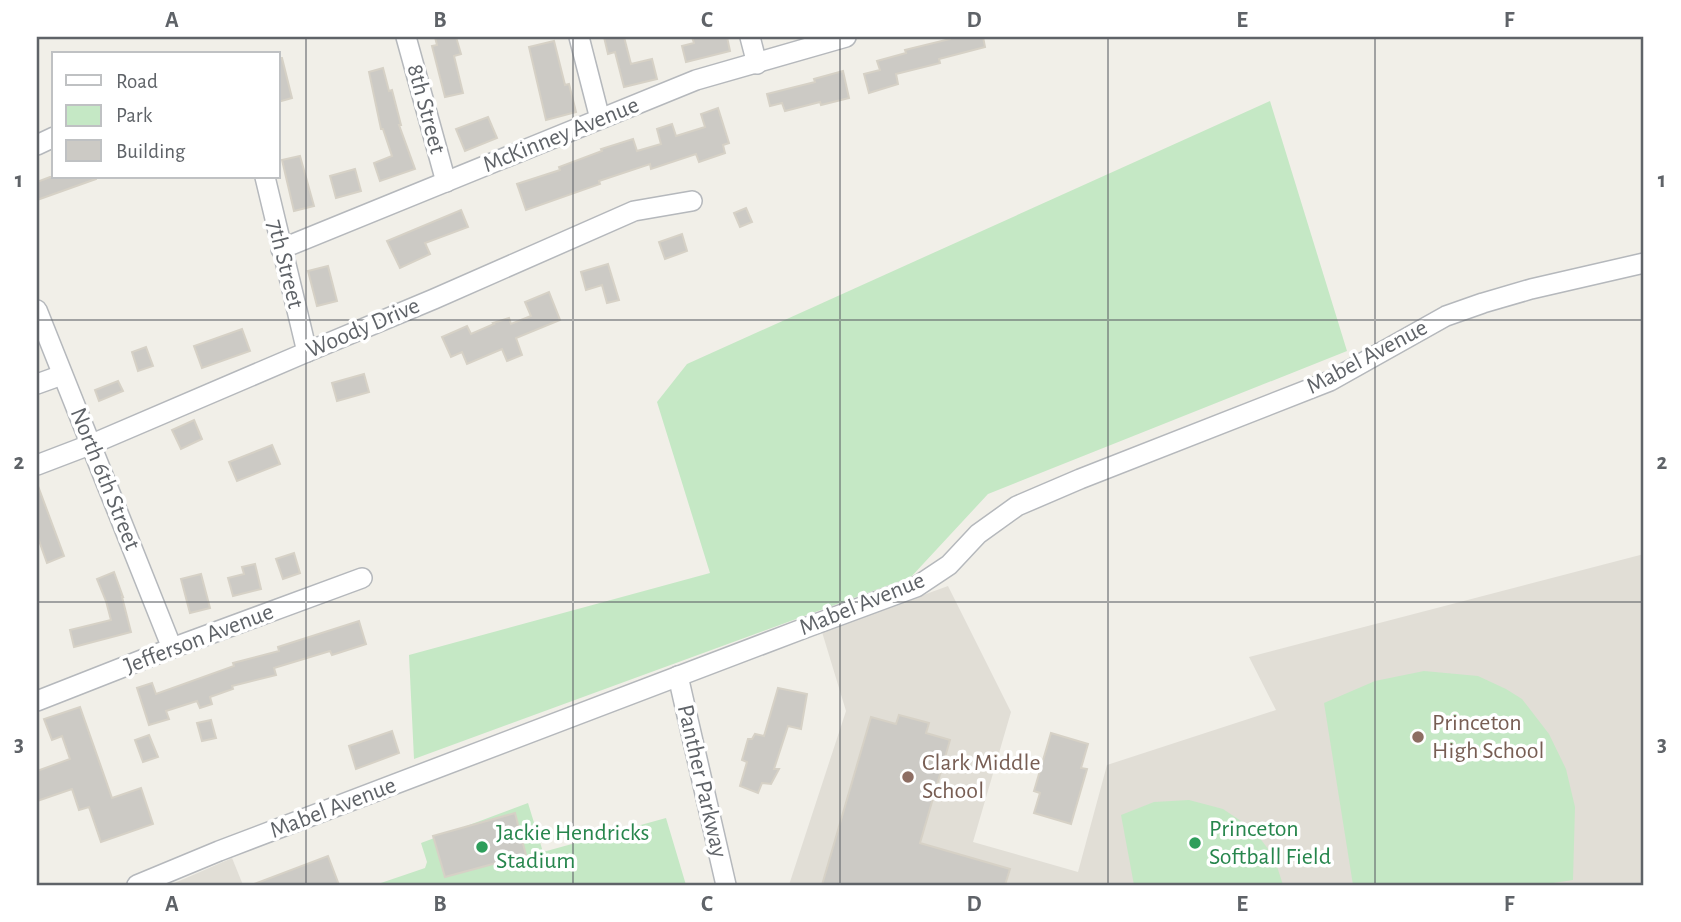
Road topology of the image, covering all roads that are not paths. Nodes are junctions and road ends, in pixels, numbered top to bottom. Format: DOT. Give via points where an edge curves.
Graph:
graph roads {
  1 [pos="406,37"];
  2 [pos="579,37"];
  3 [pos="750,37"];
  4 [pos="846,37"];
  5 [pos="757,64"];
  6 [pos="600,119"];
  7 [pos="265,178"];
  8 [pos="446,182"];
  9 [pos="692,201"];
  10 [pos="281,249"];
  11 [pos="1644,263"];
  12 [pos="37,310"];
  13 [pos="307,352"];
  14 [pos="62,375"];
  15 [pos="37,384"];
  16 [pos="92,444"];
  17 [pos="37,465"];
  18 [pos="362,578"];
  19 [pos="173,648"];
  20 [pos="678,676"];
  21 [pos="37,701"];
  22 [pos="137,885"];
  23 [pos="726,885"];
  1 -- 8 [label="street, 8th Street"];
  2 -- 6 [label="street"];
  3 -- 5 [label="street"];
  4 -- 5 [label="street, McKinney Avenue"];
  5 -- 6 [label="street, McKinney Avenue" via="696,80"];
  6 -- 8 [label="street, McKinney Avenue"];
  7 -- 10 [label="street, 7th Street"];
  8 -- 10 [label="street, McKinney Avenue"];
  9 -- 13 [label="street, Woody Drive" via="634,211"];
  10 -- 13 [label="street, 7th Street"];
  11 -- 20 [label="street, Mabel Avenue" via="1531,289 1446,316 1330,381 1017,506 978,534 950,565 916,587"];
  12 -- 14 [label="street, North 6th Street"];
  13 -- 16 [label="street, Woody Drive"];
  14 -- 15 [label="street"];
  14 -- 16 [label="street, North 6th Street"];
  16 -- 17 [label="street, Woody Drive"];
  16 -- 19 [label="street, North 6th Street"];
  18 -- 19 [label="street, Jefferson Avenue"];
  19 -- 21 [label="street, Jefferson Avenue"];
  20 -- 22 [label="street, Mabel Avenue"];
  20 -- 23 [label="street, Panther Parkway"];
}
